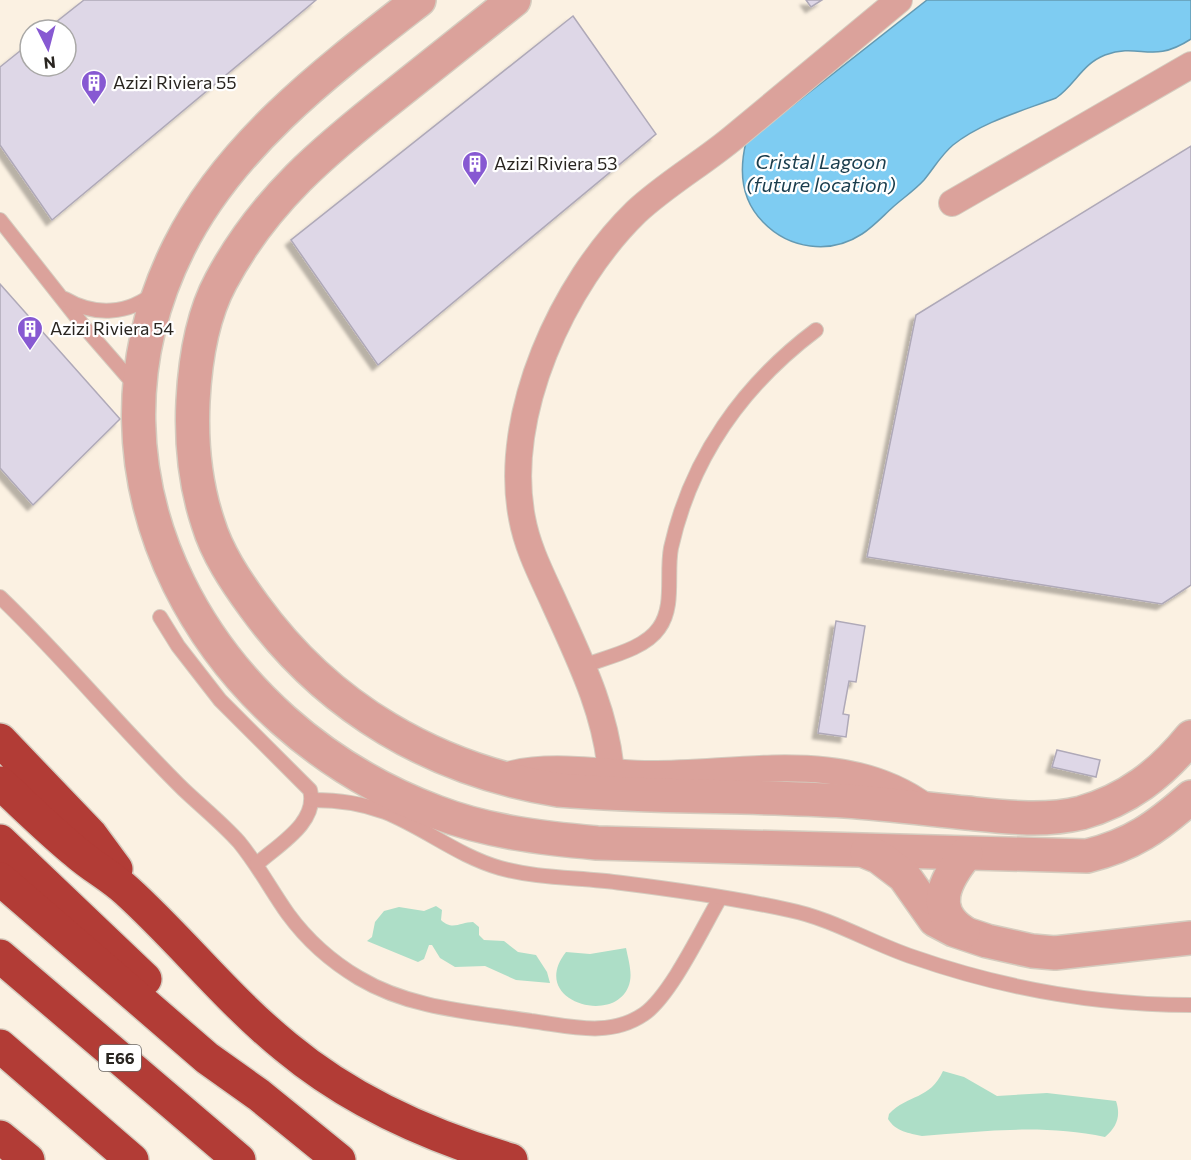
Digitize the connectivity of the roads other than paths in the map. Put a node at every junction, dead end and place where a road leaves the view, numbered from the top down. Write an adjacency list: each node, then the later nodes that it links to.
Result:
1 (419, 0): 7 (street)
2 (514, 0): 18 (street)
3 (899, 0): 13 (street)
4 (1191, 65): 5 (street)
5 (952, 203)
6 (0, 220): 8 (lane)
7 (162, 286): 8 (lane); 10 (street)
8 (61, 296): 10 (lane)
9 (816, 330): 13 (lane)
10 (140, 392): 25 (street)
11 (0, 597): 27 (lane)
12 (160, 617): 22 (lane)
13 (583, 666): 16 (street)
14 (1191, 737): 23 (street)
15 (0, 740): 29 (highway)
16 (611, 772): 17 (street); 18 (street)
17 (684, 773): 20 (street); 23 (street)
18 (498, 778): 20 (street)
19 (0, 783): 29 (highway)
20 (721, 796): 23 (street)
21 (1191, 797): 26 (street)
22 (313, 800): 27 (lane); 30 (lane)
23 (928, 809)
24 (0, 841): 36 (highway)
25 (865, 851): 26 (street); 31 (street)
26 (966, 854): 31 (street)
27 (257, 864): 30 (lane)
28 (0, 879): 36 (highway)
29 (126, 890): 42 (highway)
30 (720, 898): 34 (lane)
31 (965, 933): 32 (street)
32 (1191, 938)
33 (0, 956): 40 (highway, E66)
34 (1191, 1005)
35 (0, 1046): 39 (highway)
36 (259, 1095): 41 (highway)
37 (0, 1137): 38 (highway)
38 (28, 1160)
39 (132, 1160)
40 (239, 1160)
41 (339, 1160)
42 (511, 1160)

